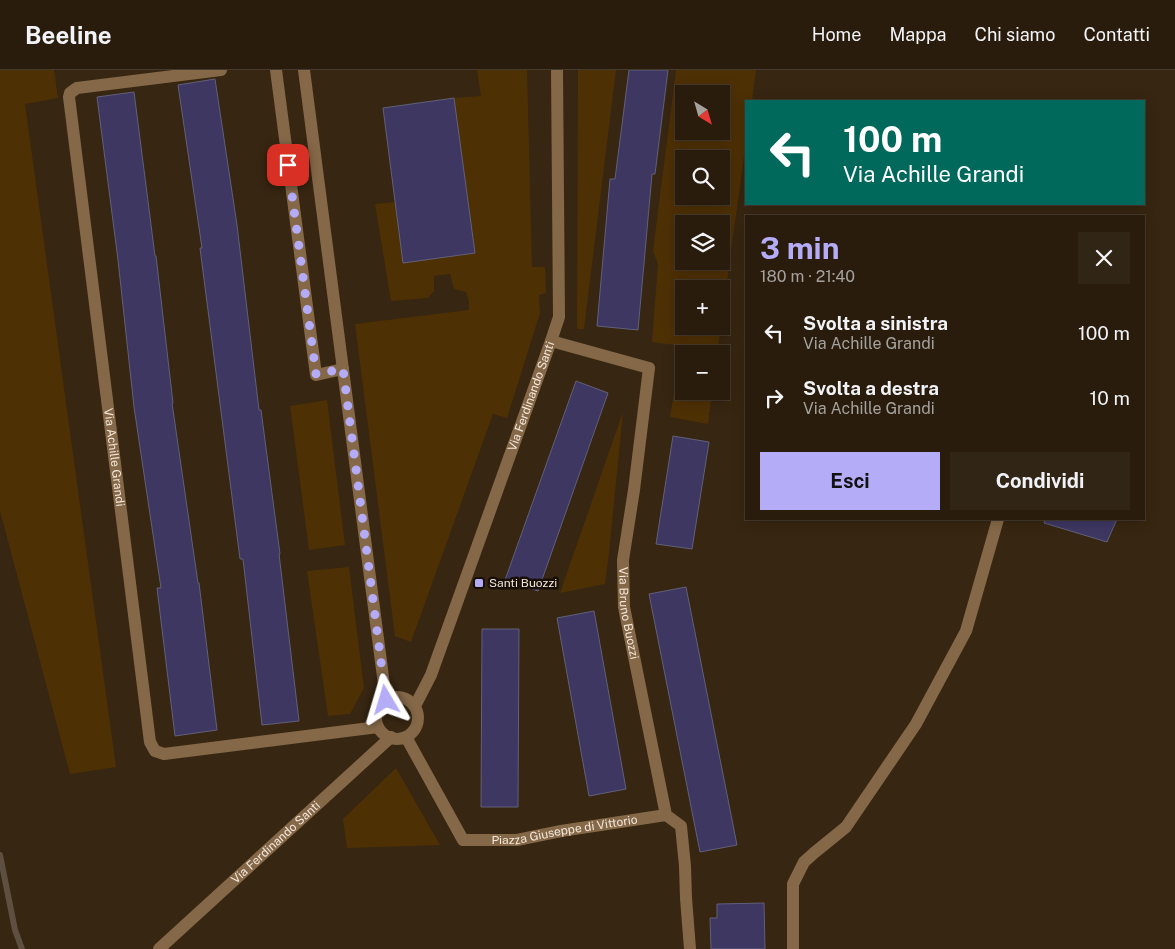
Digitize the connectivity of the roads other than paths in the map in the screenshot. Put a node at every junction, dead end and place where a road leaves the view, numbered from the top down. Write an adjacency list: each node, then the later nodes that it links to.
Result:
1 (221, 70): 10 (street, Via Achille Grandi)
2 (276, 70): 6 (street)
3 (304, 70): 6 (street)
4 (557, 70): 5 (street, Via Ferdinando Santi)
5 (551, 341): 9 (street, Via Ferdinando Santi); 13 (street, Via Bruno Buozzi)
6 (343, 369): 8 (street)
7 (998, 520): 16 (street)
8 (386, 700): 9 (street); 10 (street)
9 (415, 706): 12 (street, Via Ferdinando Santi)
10 (378, 727): 11 (street)
11 (391, 737): 12 (street); 14 (street, Via Ferdinando Santi)
12 (406, 737): 13 (street, Piazza Giuseppe di Vittorio)
13 (666, 815): 15 (street)
14 (159, 949)
15 (690, 949)
16 (793, 949)

